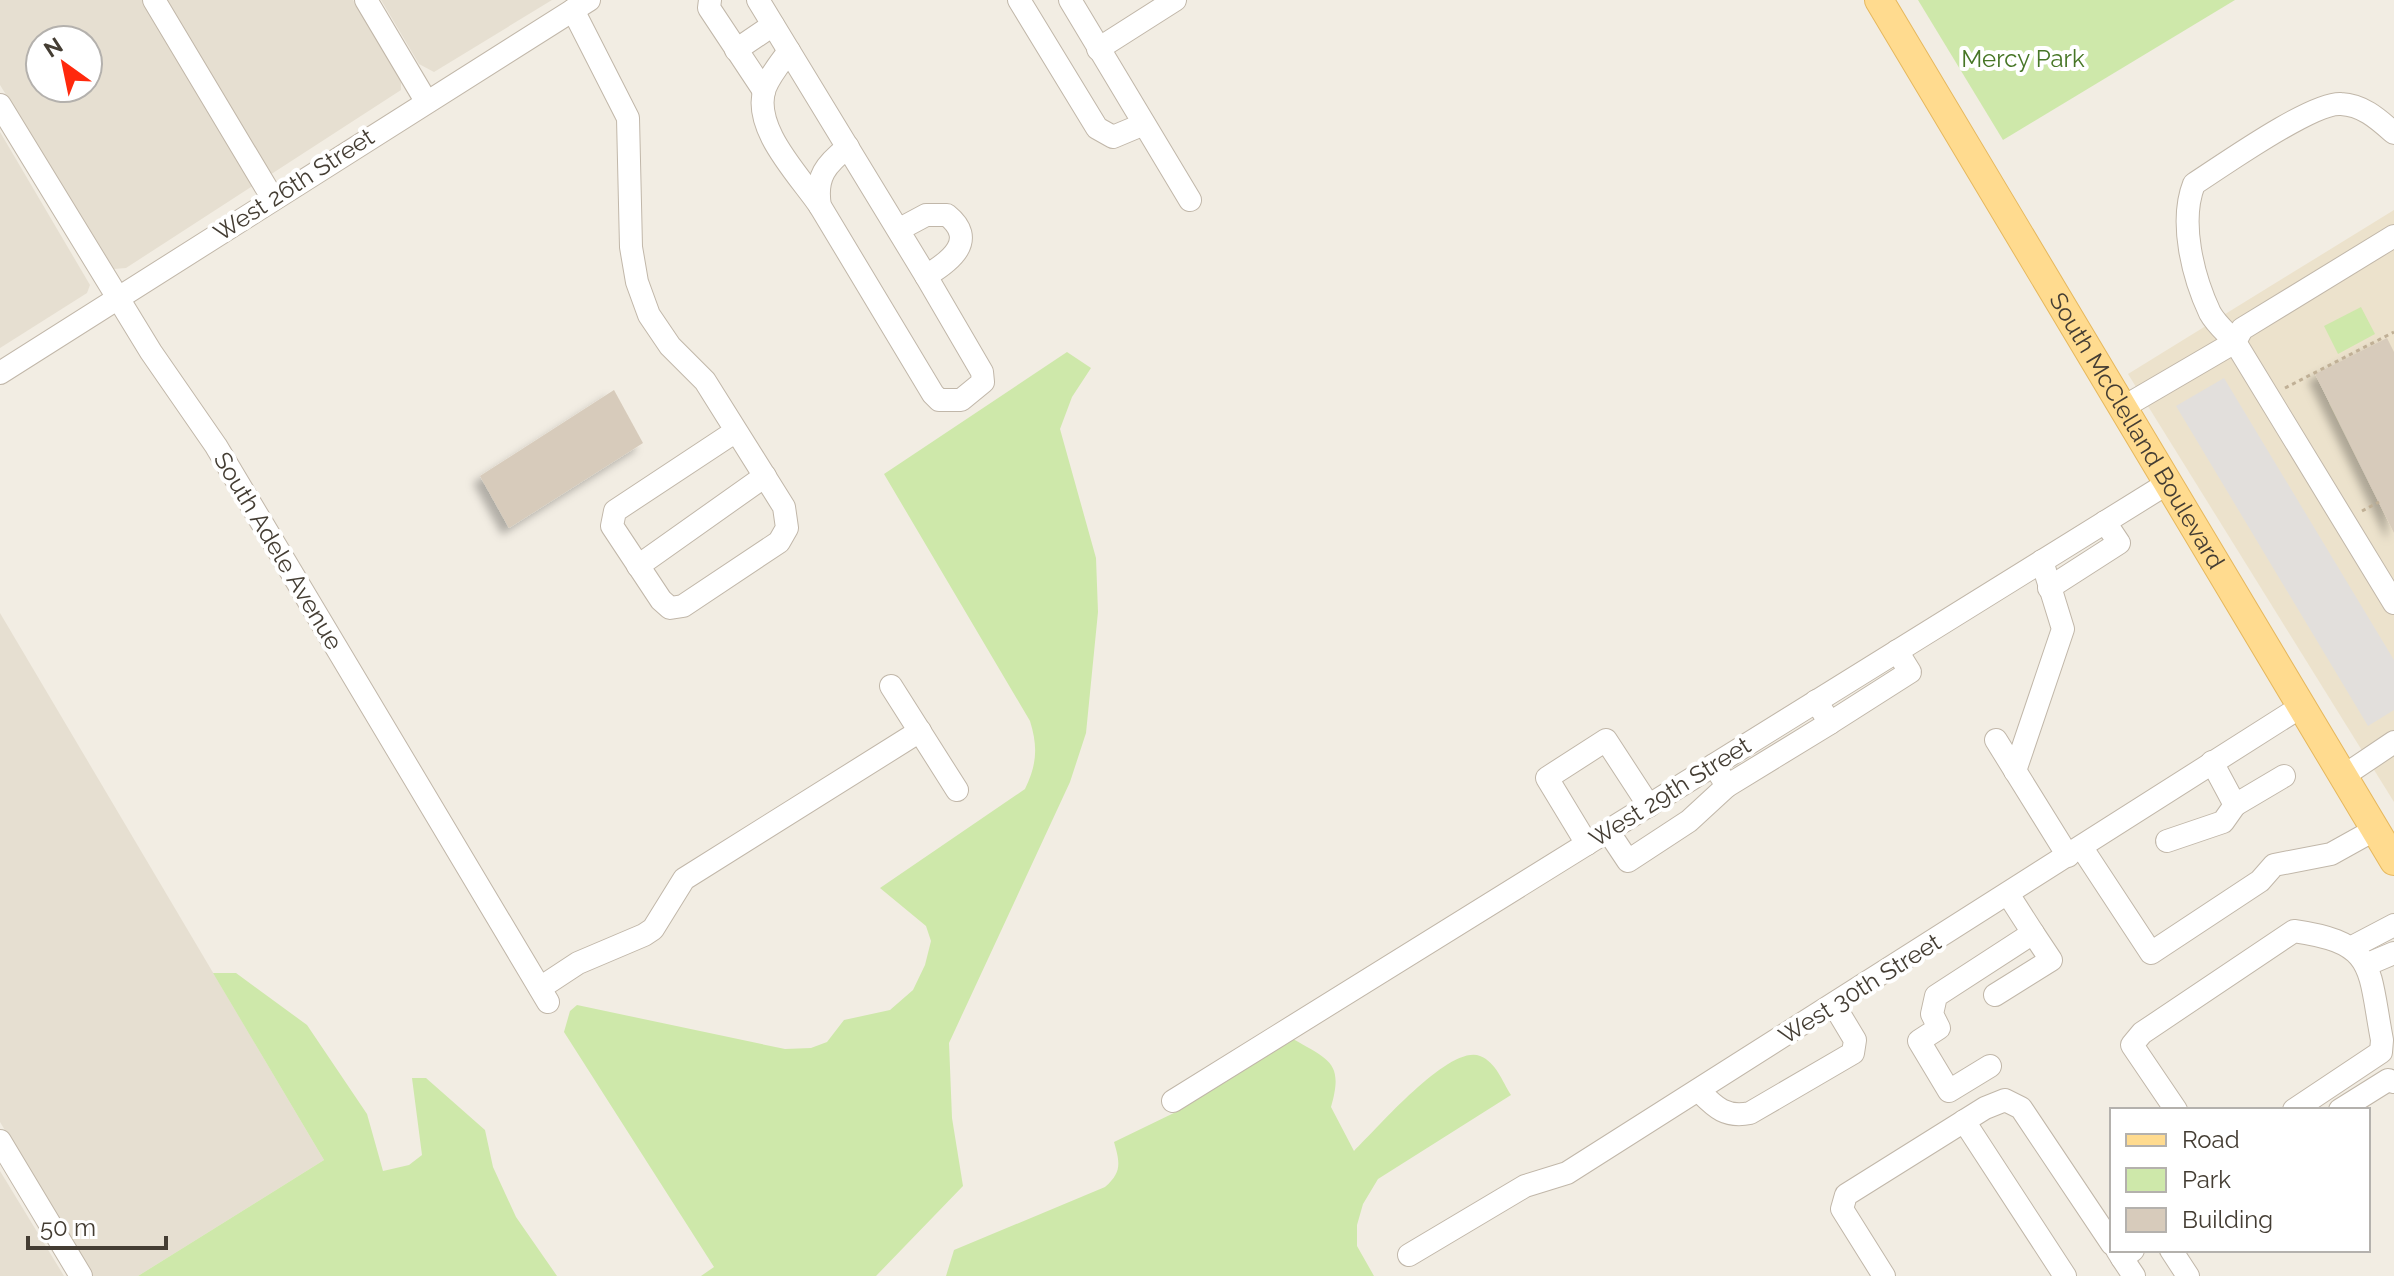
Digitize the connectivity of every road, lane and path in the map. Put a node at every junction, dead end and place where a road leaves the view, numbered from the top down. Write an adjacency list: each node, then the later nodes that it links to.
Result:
1 (154, 0): 20 (street)
2 (366, 0): 15 (street)
3 (710, 0): 12 (street)
4 (758, 0): 10 (street)
5 (1019, 0): 17 (street)
6 (1070, 0): 11 (street)
7 (1175, 0): 11 (street)
8 (1879, 0): 31 (main road, South McClelland Boulevard)
9 (582, 3): 15 (street, West 26th Street); 32 (street)
10 (773, 25): 12 (street); 13 (street)
11 (1098, 49): 17 (street)
12 (736, 50): 14 (street)
13 (789, 51): 14 (street); 19 (street)
14 (764, 91): 22 (street)
15 (426, 101): 20 (street, West 26th Street)
16 (0, 105): 26 (street, South Adele Avenue)
17 (1144, 124): 21 (street)
18 (2394, 133): 28 (street)
19 (848, 147): 22 (street); 23 (street)
20 (273, 199): 26 (street, West 26th Street)
21 (1190, 200)
22 (820, 206): 25 (street)
23 (898, 230): 25 (street); 25 (street)
24 (2393, 243): 28 (street)
25 (926, 276)
26 (117, 298): 29 (street, West 26th Street); 47 (street, South Adele Avenue)
27 (2394, 332): 30 (path)
28 (2235, 342): 30 (street); 31 (street)
29 (0, 373)
30 (2268, 397): 41 (street)
31 (2122, 408): 34 (main road, South McClelland Boulevard)
32 (736, 431): 33 (street); 39 (street)
33 (765, 476): 39 (street); 39 (street)
34 (2168, 483): 37 (street, West 29th Street); 45 (main road, South McClelland Boulevard)
35 (2379, 502): 36 (path)
36 (2355, 515)
37 (2105, 522): 38 (street, West 29th Street); 40 (street)
38 (2042, 561): 40 (street); 42 (street, West 29th Street)
39 (638, 566)
40 (2049, 588): 52 (street)
41 (2394, 603)
42 (1897, 651): 44 (street, West 29th Street); 46 (street)
43 (891, 686): 47 (street)
44 (1816, 701): 46 (street); 51 (street, West 29th Street)
45 (2302, 706): 50 (street, West 30th Street); 53 (main road, South McClelland Boulevard)
46 (1830, 723): 55 (street)
47 (920, 731): 56 (street)
48 (1996, 740): 52 (street)
49 (2394, 742): 53 (street)
50 (2212, 762): 57 (street); 63 (street, West 30th Street)
51 (1714, 765): 55 (street); 58 (street, West 29th Street)
52 (2015, 771): 63 (street)
53 (2345, 775): 59 (main road, South McClelland Boulevard)
54 (2284, 776): 57 (street)
55 (1727, 786): 60 (street)
56 (957, 790)
57 (2235, 805): 61 (street)
58 (1649, 806): 60 (street, West 29th Street); 62 (street)
59 (2376, 829): 63 (street); 64 (main road, South McClelland Boulevard)
60 (1608, 831): 62 (street, West 29th Street)
61 (2167, 841)
62 (1587, 844): 76 (street, West 29th Street)
63 (2075, 852): 65 (street, West 30th Street)
64 (2394, 861)
65 (2008, 894): 67 (street); 72 (street, West 30th Street)
66 (2394, 925): 68 (street)
67 (2033, 933): 71 (street); 73 (street)
68 (2354, 946): 70 (street); 77 (street)
69 (2394, 953): 70 (street)
70 (2368, 964): 78 (street)
71 (1995, 995)
72 (1834, 1005): 75 (street, West 30th Street); 75 (street)
73 (1990, 1066)
74 (2394, 1082): 79 (street)
75 (1699, 1091): 84 (street, West 30th Street)
76 (1173, 1101)
77 (2175, 1108)
78 (2297, 1108)
79 (2343, 1108)
80 (1964, 1121): 82 (street); 86 (street); 87 (street)
81 (0, 1141): 85 (street)
82 (2110, 1236)
83 (2172, 1252): 88 (street)
84 (1409, 1255)
85 (81, 1276)
86 (1884, 1276)
87 (2065, 1276)
88 (2188, 1276)

